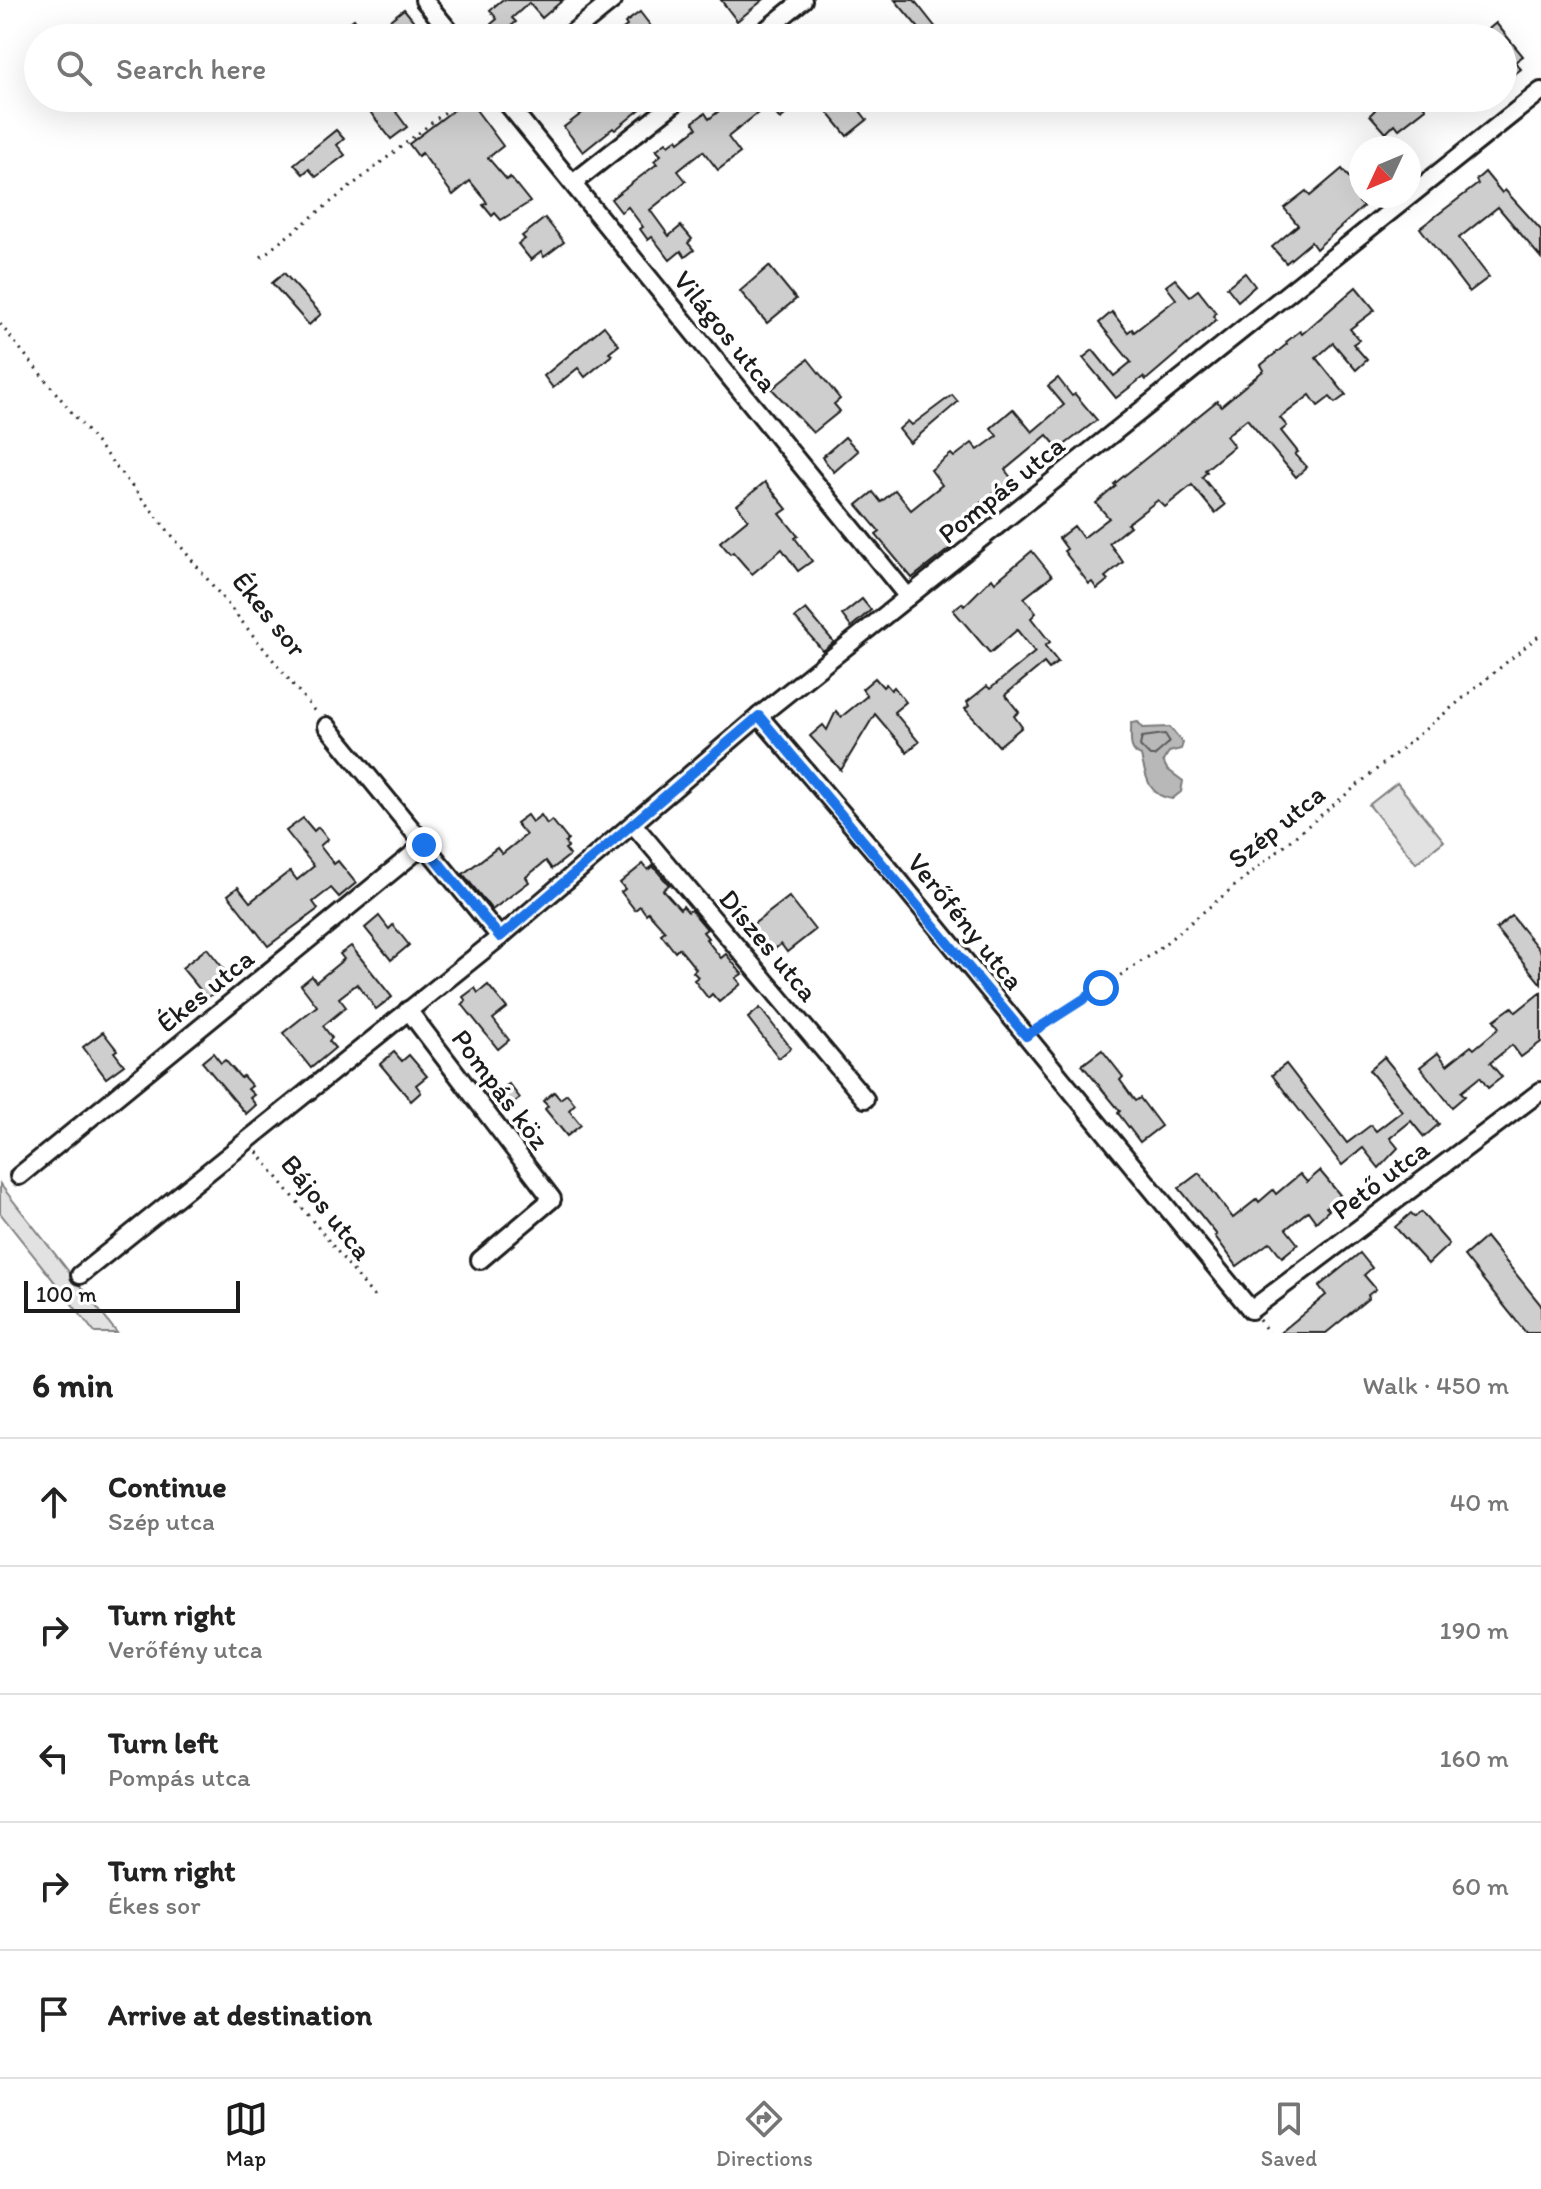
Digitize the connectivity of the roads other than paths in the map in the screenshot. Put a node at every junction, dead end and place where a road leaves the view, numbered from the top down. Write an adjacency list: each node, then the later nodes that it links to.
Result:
1 (424, 0): 4 (street)
2 (613, 0): 5 (street)
3 (803, 0): 6 (street)
4 (444, 24)
5 (583, 24)
6 (773, 24)
7 (1541, 91): 8 (street, Pompás utca)
8 (1517, 110)
9 (515, 112): 12 (street, Világos utca)
10 (663, 112): 12 (street)
11 (1515, 112): 13 (street, Pompás utca)
12 (573, 183): 13 (street, Világos utca)
13 (908, 597): 14 (street, Pompás utca)
14 (759, 716): 16 (street, Pompás utca); 25 (street, Verőfény utca)
15 (327, 726): 17 (street)
16 (633, 824): 18 (street, Pompás utca); 21 (street, Díszes utca)
17 (424, 845): 18 (street); 22 (street, Ékes utca)
18 (500, 937): 19 (street, Pompás utca)
19 (408, 1010): 23 (street, Pompás köz); 24 (street, Pompás utca)
20 (1541, 1091): 25 (street, Pető utca)
21 (865, 1099)
22 (19, 1176)
23 (480, 1260)
24 (80, 1275)
25 (1251, 1310)

